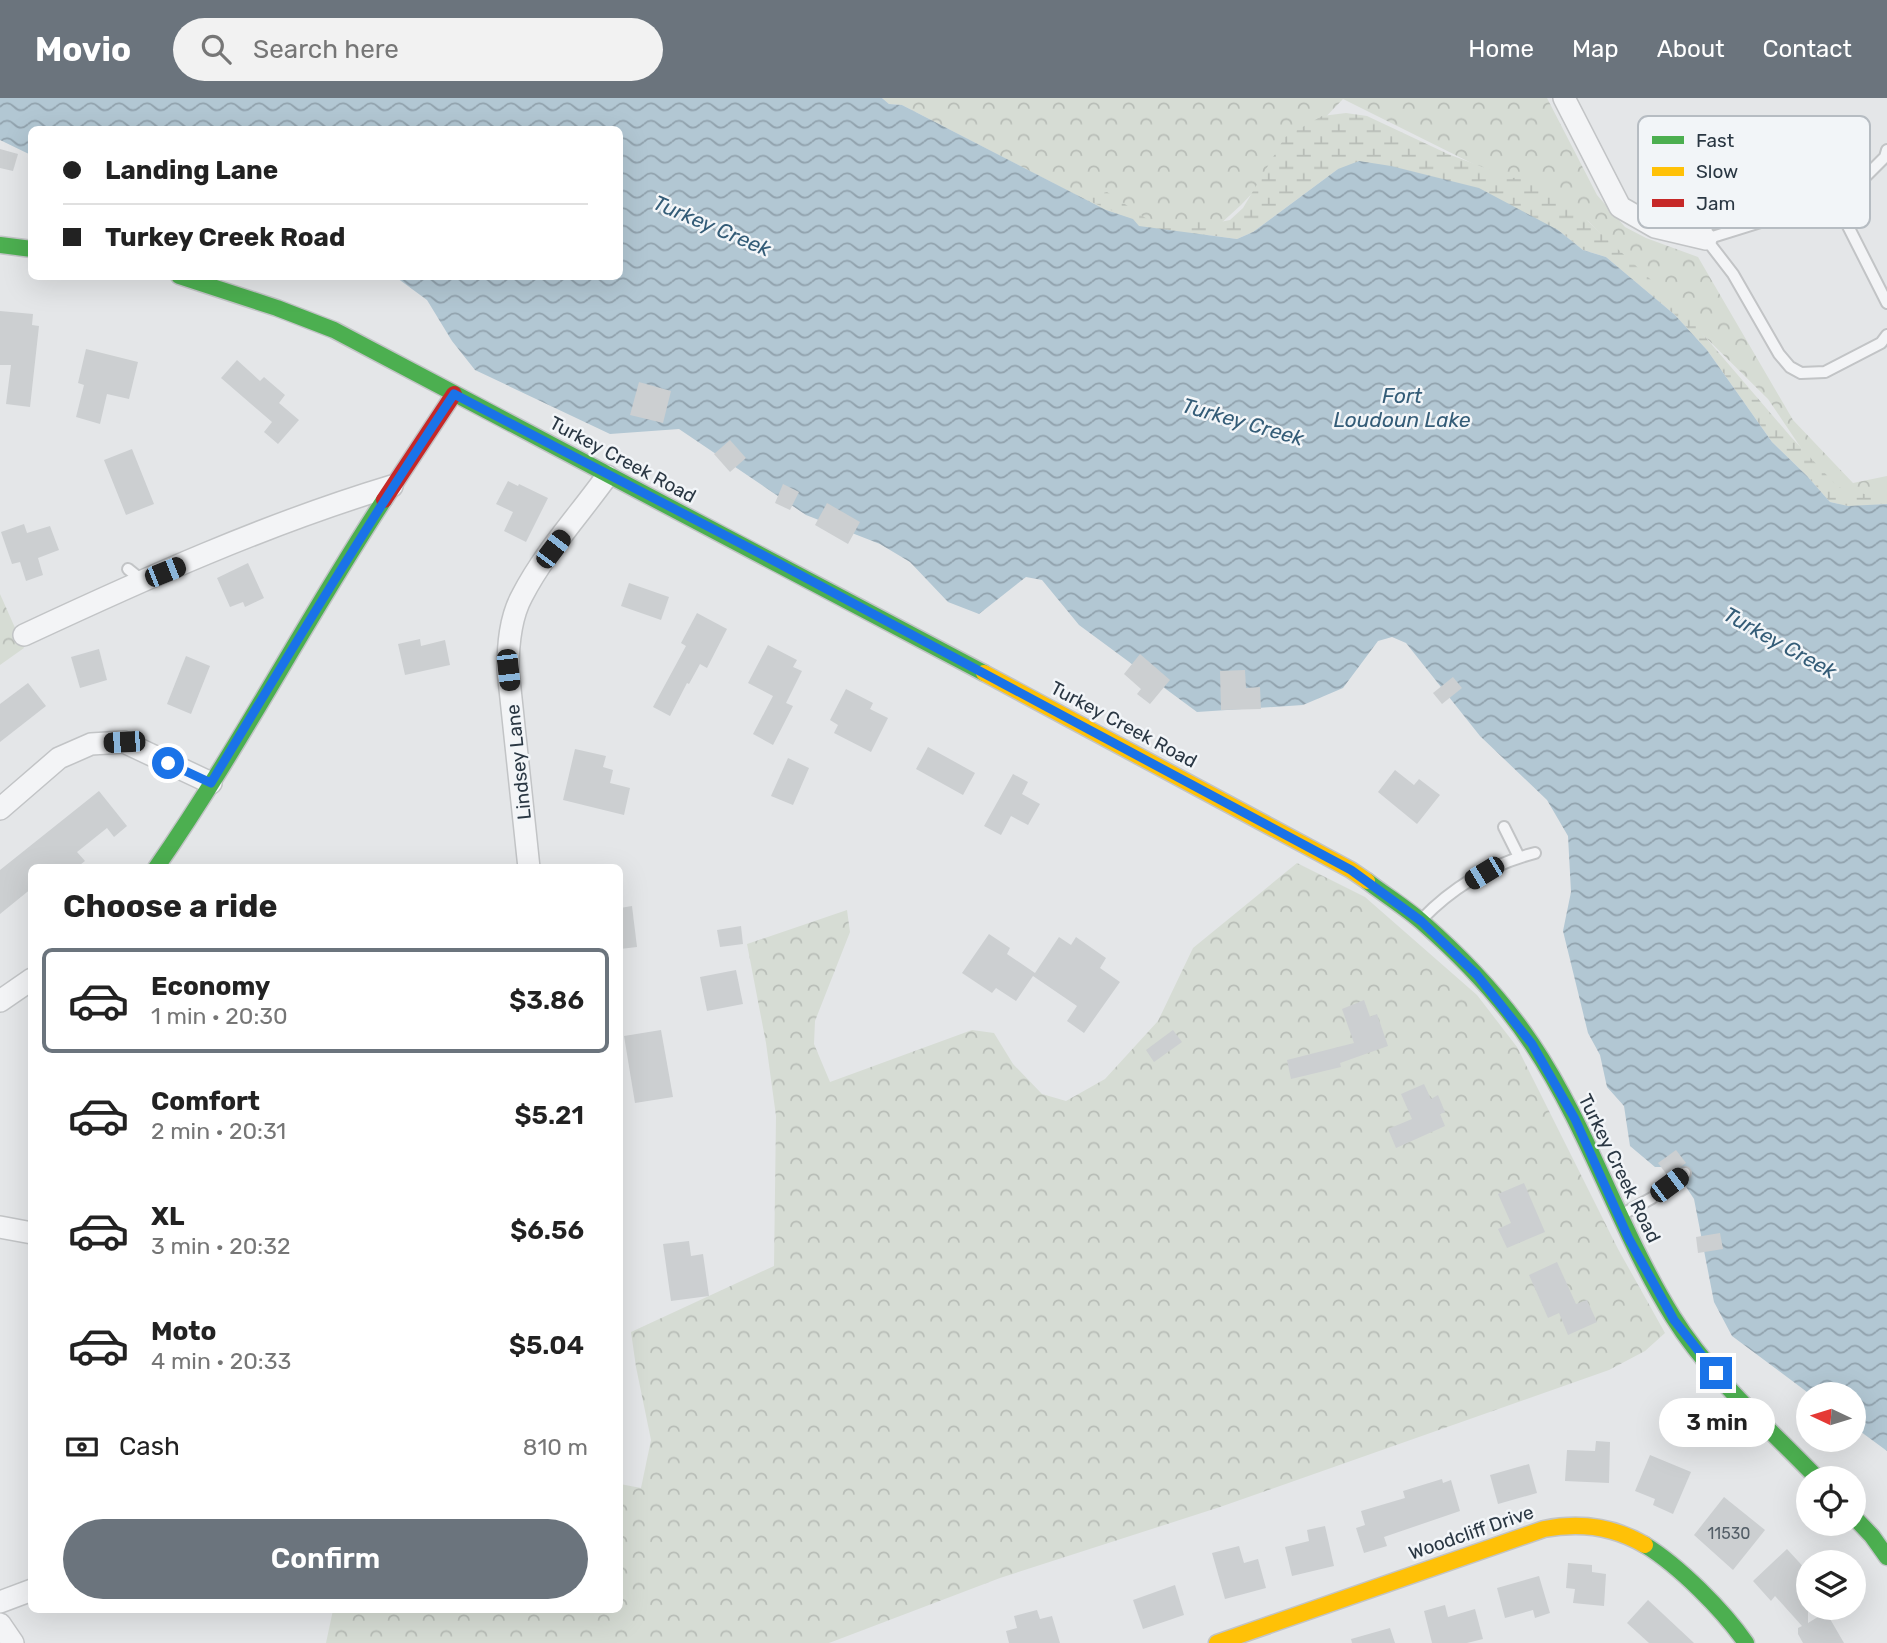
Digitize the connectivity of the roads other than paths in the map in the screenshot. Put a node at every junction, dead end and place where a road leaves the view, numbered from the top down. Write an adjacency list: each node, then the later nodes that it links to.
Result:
1 (1564, 98): 4 (street)
2 (1887, 150): 3 (lane)
3 (1870, 172)
4 (1638, 217)
5 (1659, 228): 9 (street)
6 (1706, 228): 9 (lane)
7 (1747, 228): 9 (lane)
8 (1849, 228): 13 (lane)
9 (1706, 239): 14 (lane)
10 (0, 245): 11 (street)
11 (28, 248)
12 (192, 280): 15 (street, Turkey Creek Road)
13 (1887, 303)
14 (1887, 335)
15 (454, 394): 16 (street, Turkey Creek Road); 17 (street)
16 (607, 476): 25 (street, Lindsey Lane); 26 (street, Turkey Creek Road)
17 (392, 486): 18 (street); 19 (street)
18 (24, 635)
19 (211, 783): 20 (street); 24 (street)
20 (0, 809)
21 (1504, 827): 23 (lane)
22 (1535, 853): 23 (lane)
23 (1519, 857): 26 (lane)
24 (159, 864)
25 (529, 864)
26 (1421, 921): 30 (street, Turkey Creek Road)
27 (28, 982): 28 (street)
28 (0, 1000)
29 (1685, 1173): 30 (lane)
30 (1619, 1216): 33 (street, Turkey Creek Road)
31 (0, 1227): 32 (street)
32 (28, 1232)
33 (1805, 1466)
34 (1866, 1532): 35 (street)
35 (1887, 1557)
36 (28, 1592): 37 (street)
37 (0, 1602)
38 (0, 1624): 39 (street)
39 (13, 1643)
40 (1217, 1643): 41 (street, Woodcliff Drive)
41 (1746, 1643)

